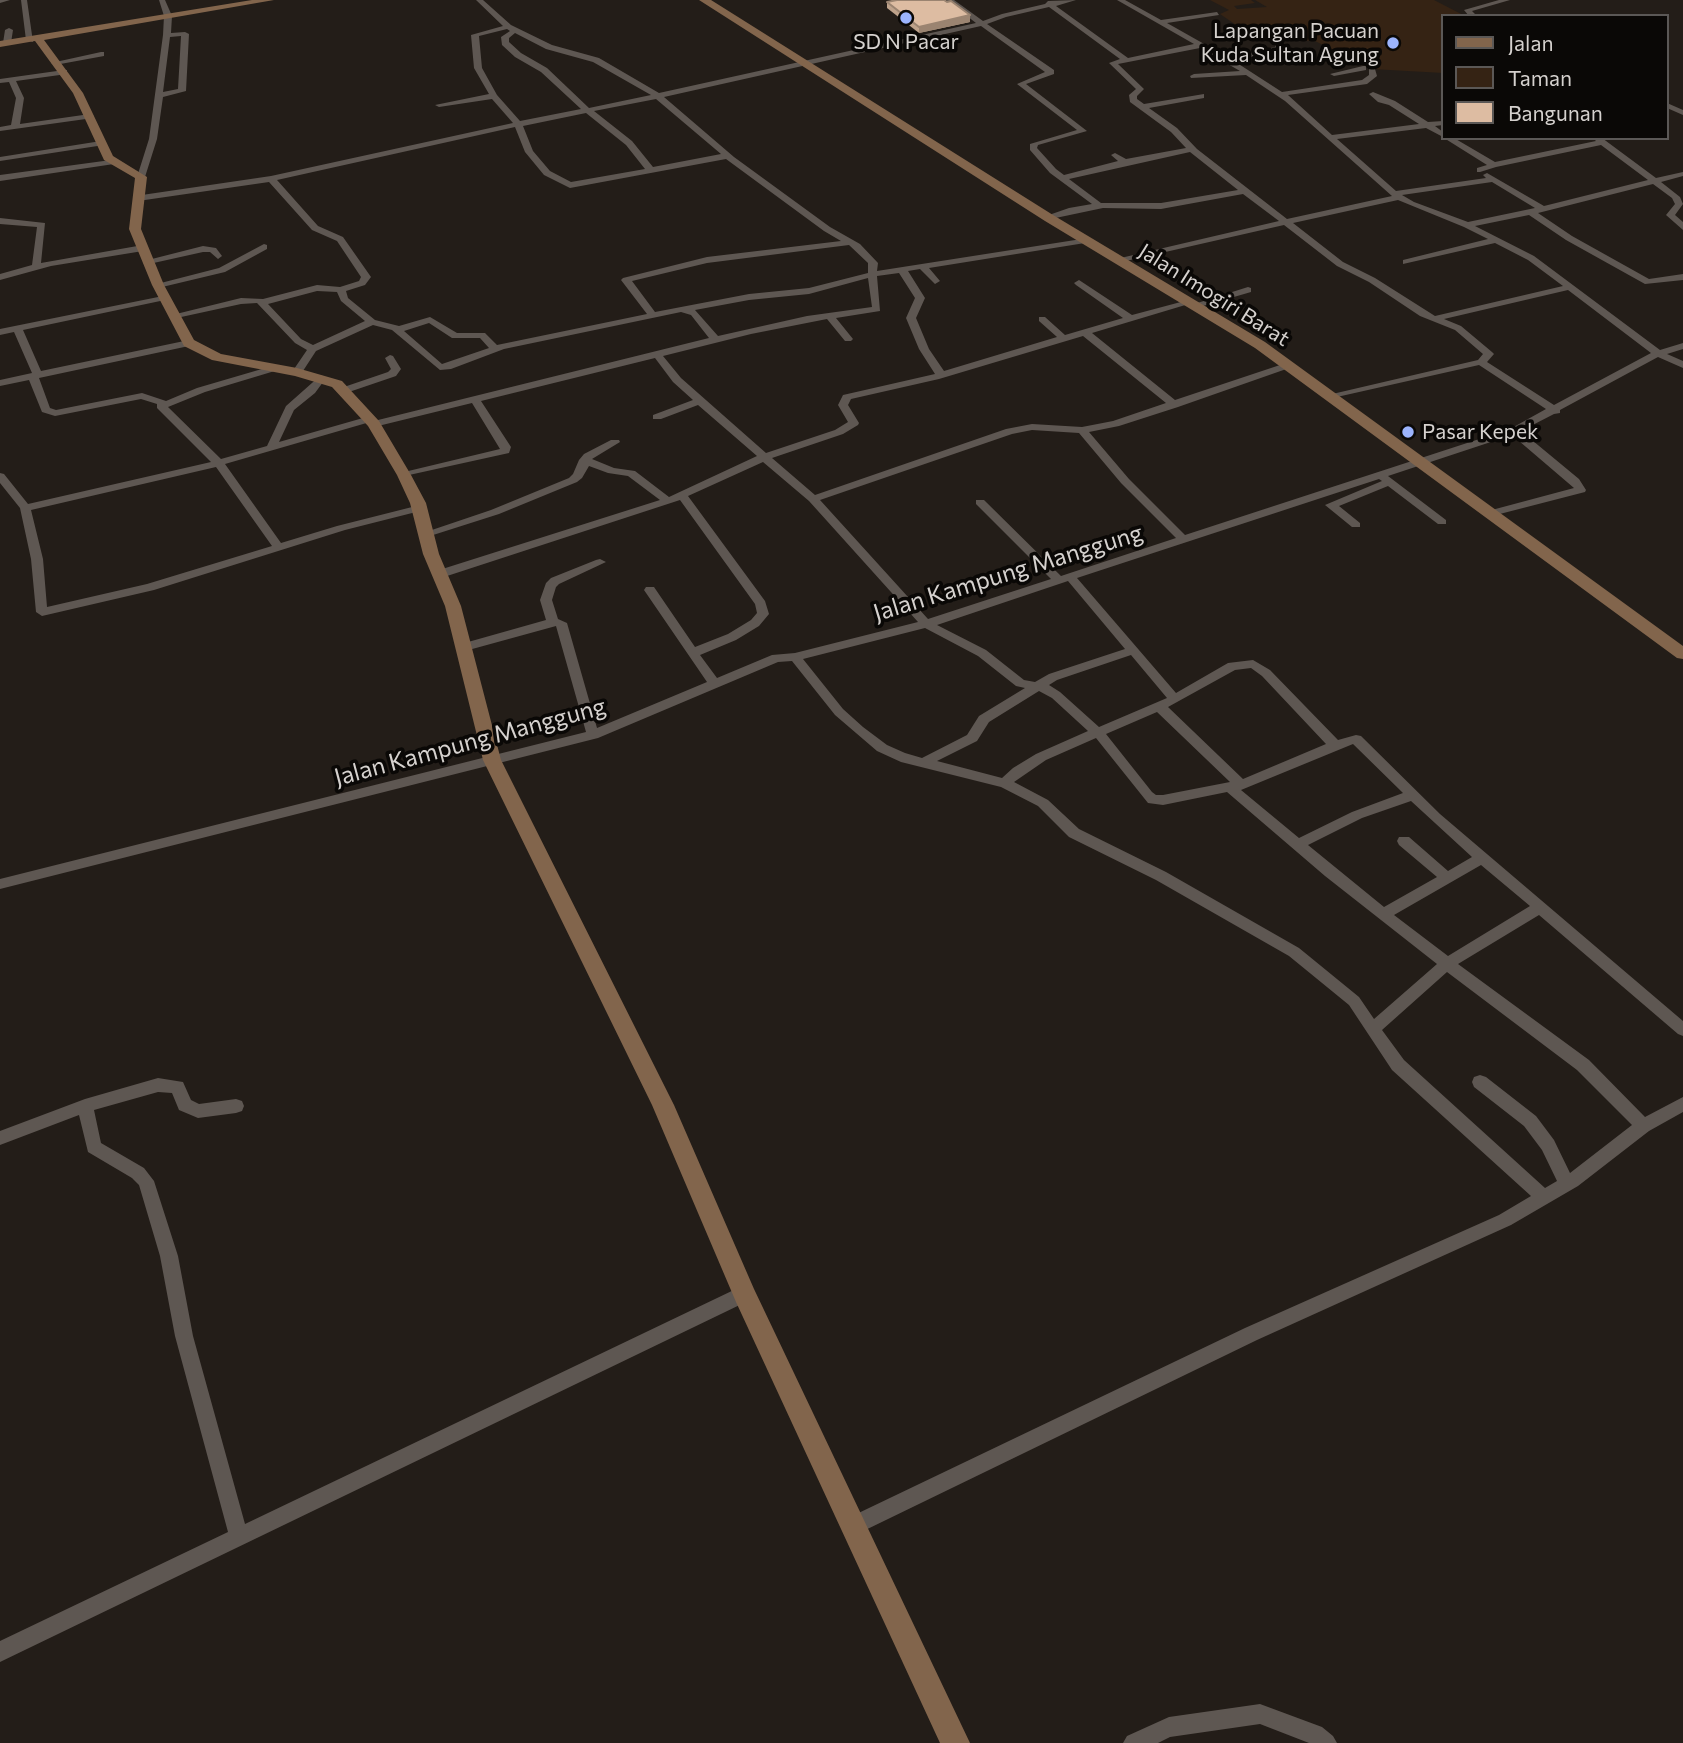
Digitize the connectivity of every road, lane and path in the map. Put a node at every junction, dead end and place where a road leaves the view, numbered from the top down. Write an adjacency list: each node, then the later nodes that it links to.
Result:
1 (7, 0): 11 (street)
2 (24, 0): 21 (street)
3 (162, 0): 15 (street)
4 (269, 0): 15 (street)
5 (480, 0): 18 (street)
6 (704, 0): 30 (street, Jalan Imogiri Barat)
7 (949, 0): 17 (street)
8 (1073, 0): 12 (street)
9 (1120, 0): 16 (street)
10 (1507, 0): 14 (street)
11 (0, 1)
12 (1047, 3): 17 (street); 28 (street)
13 (1217, 14): 16 (street)
14 (1472, 14)
15 (168, 16): 20 (street); 21 (street)
16 (1162, 22): 25 (street)
17 (980, 24): 30 (street); 68 (street)
18 (512, 28): 40 (street); 41 (street); 45 (street)
19 (9, 30): 22 (street)
20 (167, 35): 39 (street); 39 (street)
21 (34, 39): 22 (street); 31 (street)
22 (3, 43)
23 (1162, 43): 26 (street)
24 (1280, 43): 29 (street)
25 (1202, 45): 26 (street); 29 (street)
26 (1170, 50): 28 (street)
27 (101, 54): 31 (street)
28 (1126, 60): 44 (street)
29 (1228, 60): 32 (street)
30 (806, 63): 41 (street); 79 (street, Jalan Imogiri Barat)
31 (60, 67): 35 (street); 46 (street)
32 (1247, 73): 34 (street); 37 (street)
33 (1334, 74): 37 (street)
34 (1194, 76)
35 (12, 80): 36 (street); 50 (street)
36 (0, 81)
37 (1281, 94): 53 (street)
38 (1373, 94): 49 (street)
39 (159, 96): 66 (street)
40 (494, 96): 43 (street); 48 (street)
41 (659, 96): 45 (street); 59 (street)
42 (1201, 96): 44 (street)
43 (439, 105)
44 (1143, 107): 57 (street)
45 (587, 110): 48 (street); 64 (street)
46 (90, 116): 50 (street); 56 (street)
47 (1442, 123): 49 (street)
48 (518, 124): 64 (street); 69 (street)
49 (1428, 126): 52 (street); 53 (street)
50 (15, 127): 51 (street)
51 (0, 129)
52 (1442, 134)
53 (1332, 137): 73 (street)
54 (1451, 140): 63 (street)
55 (1601, 140): 63 (street); 71 (street)
56 (101, 143): 60 (street); 61 (street)
57 (1191, 149): 62 (street); 72 (street)
58 (1115, 155): 62 (street)
59 (726, 156): 64 (street); 87 (street)
60 (0, 159)
61 (111, 162): 66 (street); 67 (street)
62 (1125, 162): 68 (street)
63 (1493, 165): 70 (street)
64 (650, 169)
65 (1683, 174): 71 (street)
66 (141, 177): 74 (street)
67 (0, 178)
68 (1062, 178): 76 (street)
69 (271, 179): 74 (street); 102 (street)
70 (1495, 180): 73 (street); 77 (street)
71 (1654, 182): 75 (street); 77 (street)
72 (1245, 191): 76 (street); 81 (street)
73 (1396, 195): 81 (street); 82 (street)
74 (138, 198): 89 (street)
75 (1681, 204): 83 (street)
76 (1099, 205): 79 (street)
77 (1542, 209): 78 (street)
78 (1531, 212): 82 (street); 98 (street)
79 (1052, 217): 85 (street, Jalan Imogiri Barat)
80 (4, 223): 84 (street); 93 (street)
81 (1286, 223): 91 (street); 113 (street)
82 (1467, 225): 86 (street)
83 (1683, 227)
84 (2, 232)
85 (1086, 240): 91 (street, Jalan Imogiri Barat); 94 (street)
86 (1496, 240): 92 (street); 101 (street)
87 (851, 242): 96 (street); 108 (street)
88 (264, 247): 104 (street)
89 (146, 255): 90 (street); 93 (street); 104 (street)
90 (218, 256)
91 (1121, 258): 106 (street, Jalan Imogiri Barat)
92 (1406, 262)
93 (36, 266): 97 (street)
94 (923, 268): 95 (street); 99 (street)
95 (903, 271): 96 (street); 134 (street)
96 (874, 274): 107 (street); 109 (street)
97 (0, 277)
98 (1683, 277)
99 (935, 281)
100 (1079, 283): 112 (street)
101 (1571, 287): 113 (street); 126 (street)
102 (341, 290): 105 (street); 114 (street)
103 (1248, 290): 106 (street)
104 (162, 291): 110 (street); 115 (street)
105 (263, 302): 110 (street); 124 (street)
106 (1193, 303): 112 (street); 130 (street, Jalan Imogiri Barat)
107 (688, 309): 108 (street); 121 (street)
108 (653, 315): 125 (street)
109 (829, 315): 119 (street); 121 (street)
110 (175, 317): 122 (street)
111 (1042, 319): 120 (street)
112 (1131, 319): 117 (street)
113 (1432, 319): 129 (street)
114 (372, 322): 116 (street); 124 (street)
115 (17, 328): 118 (street); 135 (street)
116 (397, 330): 125 (street); 125 (street)
117 (1083, 331): 120 (street); 143 (street)
118 (0, 332)
119 (848, 338)
120 (1063, 338): 134 (street)
121 (715, 339): 127 (street)
122 (189, 343): 132 (street); 135 (street)
123 (1683, 346): 126 (street, Jalan Kampung Manggung)
124 (313, 349): 133 (street)
125 (496, 349)
126 (1657, 353): 131 (street); 144 (street, Jalan Kampung Manggung)
127 (657, 354): 140 (street); 141 (street)
128 (390, 358): 138 (street)
129 (1481, 362): 139 (street); 144 (street)
130 (1289, 365): 139 (street, Jalan Imogiri Barat); 143 (street)
131 (1683, 365)
132 (275, 368): 133 (street); 142 (street)
133 (297, 372): 136 (street)
134 (941, 375): 151 (street)
135 (35, 376): 137 (street); 142 (street)
136 (321, 378): 138 (street); 150 (street)
137 (0, 383)
138 (345, 390): 146 (street)
139 (1332, 397): 153 (street, Jalan Imogiri Barat)
140 (475, 400): 146 (street); 155 (street)
141 (700, 401): 145 (street); 151 (street)
142 (163, 403): 154 (street)
143 (1174, 405): 147 (street)
144 (1556, 411): 148 (street, Jalan Kampung Manggung)
145 (657, 417)
146 (372, 422): 150 (street); 155 (street)
147 (1082, 430): 160 (street); 170 (street)
148 (1514, 431): 153 (street, Jalan Kampung Manggung); 166 (street)
149 (615, 442): 152 (street)
150 (271, 448): 154 (street)
151 (762, 457): 158 (street); 160 (street)
152 (584, 460): 161 (street); 169 (street)
153 (1421, 461): 157 (street, Jalan Kampung Manggung); 166 (street, Jalan Imogiri Barat)
154 (219, 463): 164 (street); 171 (street)
155 (404, 475): 165 (street)
156 (0, 476): 164 (street)
157 (1384, 478): 159 (street, Jalan Kampung Manggung); 163 (street); 167 (street)
158 (682, 495): 161 (street); 180 (street)
159 (1316, 495): 163 (street); 170 (street, Jalan Kampung Manggung)
160 (813, 499): 177 (street)
161 (668, 501): 173 (street)
162 (980, 502): 174 (street)
163 (1331, 505): 168 (street)
164 (25, 508): 171 (street)
165 (420, 508): 169 (street); 171 (street)
166 (1492, 513): 181 (street, Jalan Imogiri Barat)
167 (1442, 522)
168 (1356, 525)
169 (426, 534): 173 (street)
170 (1183, 539): 174 (street, Jalan Kampung Manggung)
171 (278, 546)
172 (600, 562): 176 (street)
173 (440, 574): 178 (street)
174 (1064, 579): 177 (street, Jalan Kampung Manggung); 179 (street)
175 (650, 590): 180 (street)
176 (553, 622): 178 (street); 187 (street)
177 (926, 624): 182 (street, Jalan Kampung Manggung); 184 (street)
178 (465, 647): 190 (street)
179 (1131, 651): 184 (street); 185 (street)
180 (693, 653): 183 (street)
181 (1683, 654)
182 (794, 657): 183 (street, Jalan Kampung Manggung); 191 (street)
183 (716, 685): 187 (street, Jalan Kampung Manggung)
184 (1036, 687): 188 (street); 191 (street)
185 (1175, 699): 186 (street); 189 (street)
186 (1160, 707): 188 (street); 193 (street)
187 (593, 734): 190 (street, Jalan Kampung Manggung)
188 (1099, 734): 192 (street); 193 (street)
189 (1335, 745): 193 (street); 194 (street)
190 (492, 760): 199 (street, Jalan Kampung Manggung); 213 (street)
191 (923, 763): 192 (street)
192 (1005, 783): 203 (street)
193 (1236, 787): 196 (street)
194 (1413, 795): 196 (street); 197 (street)
195 (1404, 841): 198 (street)
196 (1298, 844): 201 (street)
197 (1482, 858): 198 (street); 200 (street)
198 (1447, 878): 201 (street)
199 (0, 884)
200 (1540, 907): 202 (street); 204 (street)
201 (1385, 914): 202 (street)
202 (1447, 964): 203 (street); 209 (street)
203 (1374, 1028): 212 (street)
204 (1683, 1030)
205 (1480, 1082): 211 (street)
206 (1683, 1104): 209 (street)
207 (85, 1106): 208 (street); 210 (street); 215 (street)
208 (236, 1106)
209 (1643, 1126): 211 (street)
210 (0, 1138)
211 (1567, 1184): 212 (street)
212 (1544, 1197): 214 (street)
213 (744, 1294): 214 (street); 215 (street)
214 (853, 1527): 217 (street)
215 (239, 1537): 216 (street)
216 (0, 1652)
217 (955, 1743)
218 (1134, 1743): 219 (street)
219 (1326, 1743)

